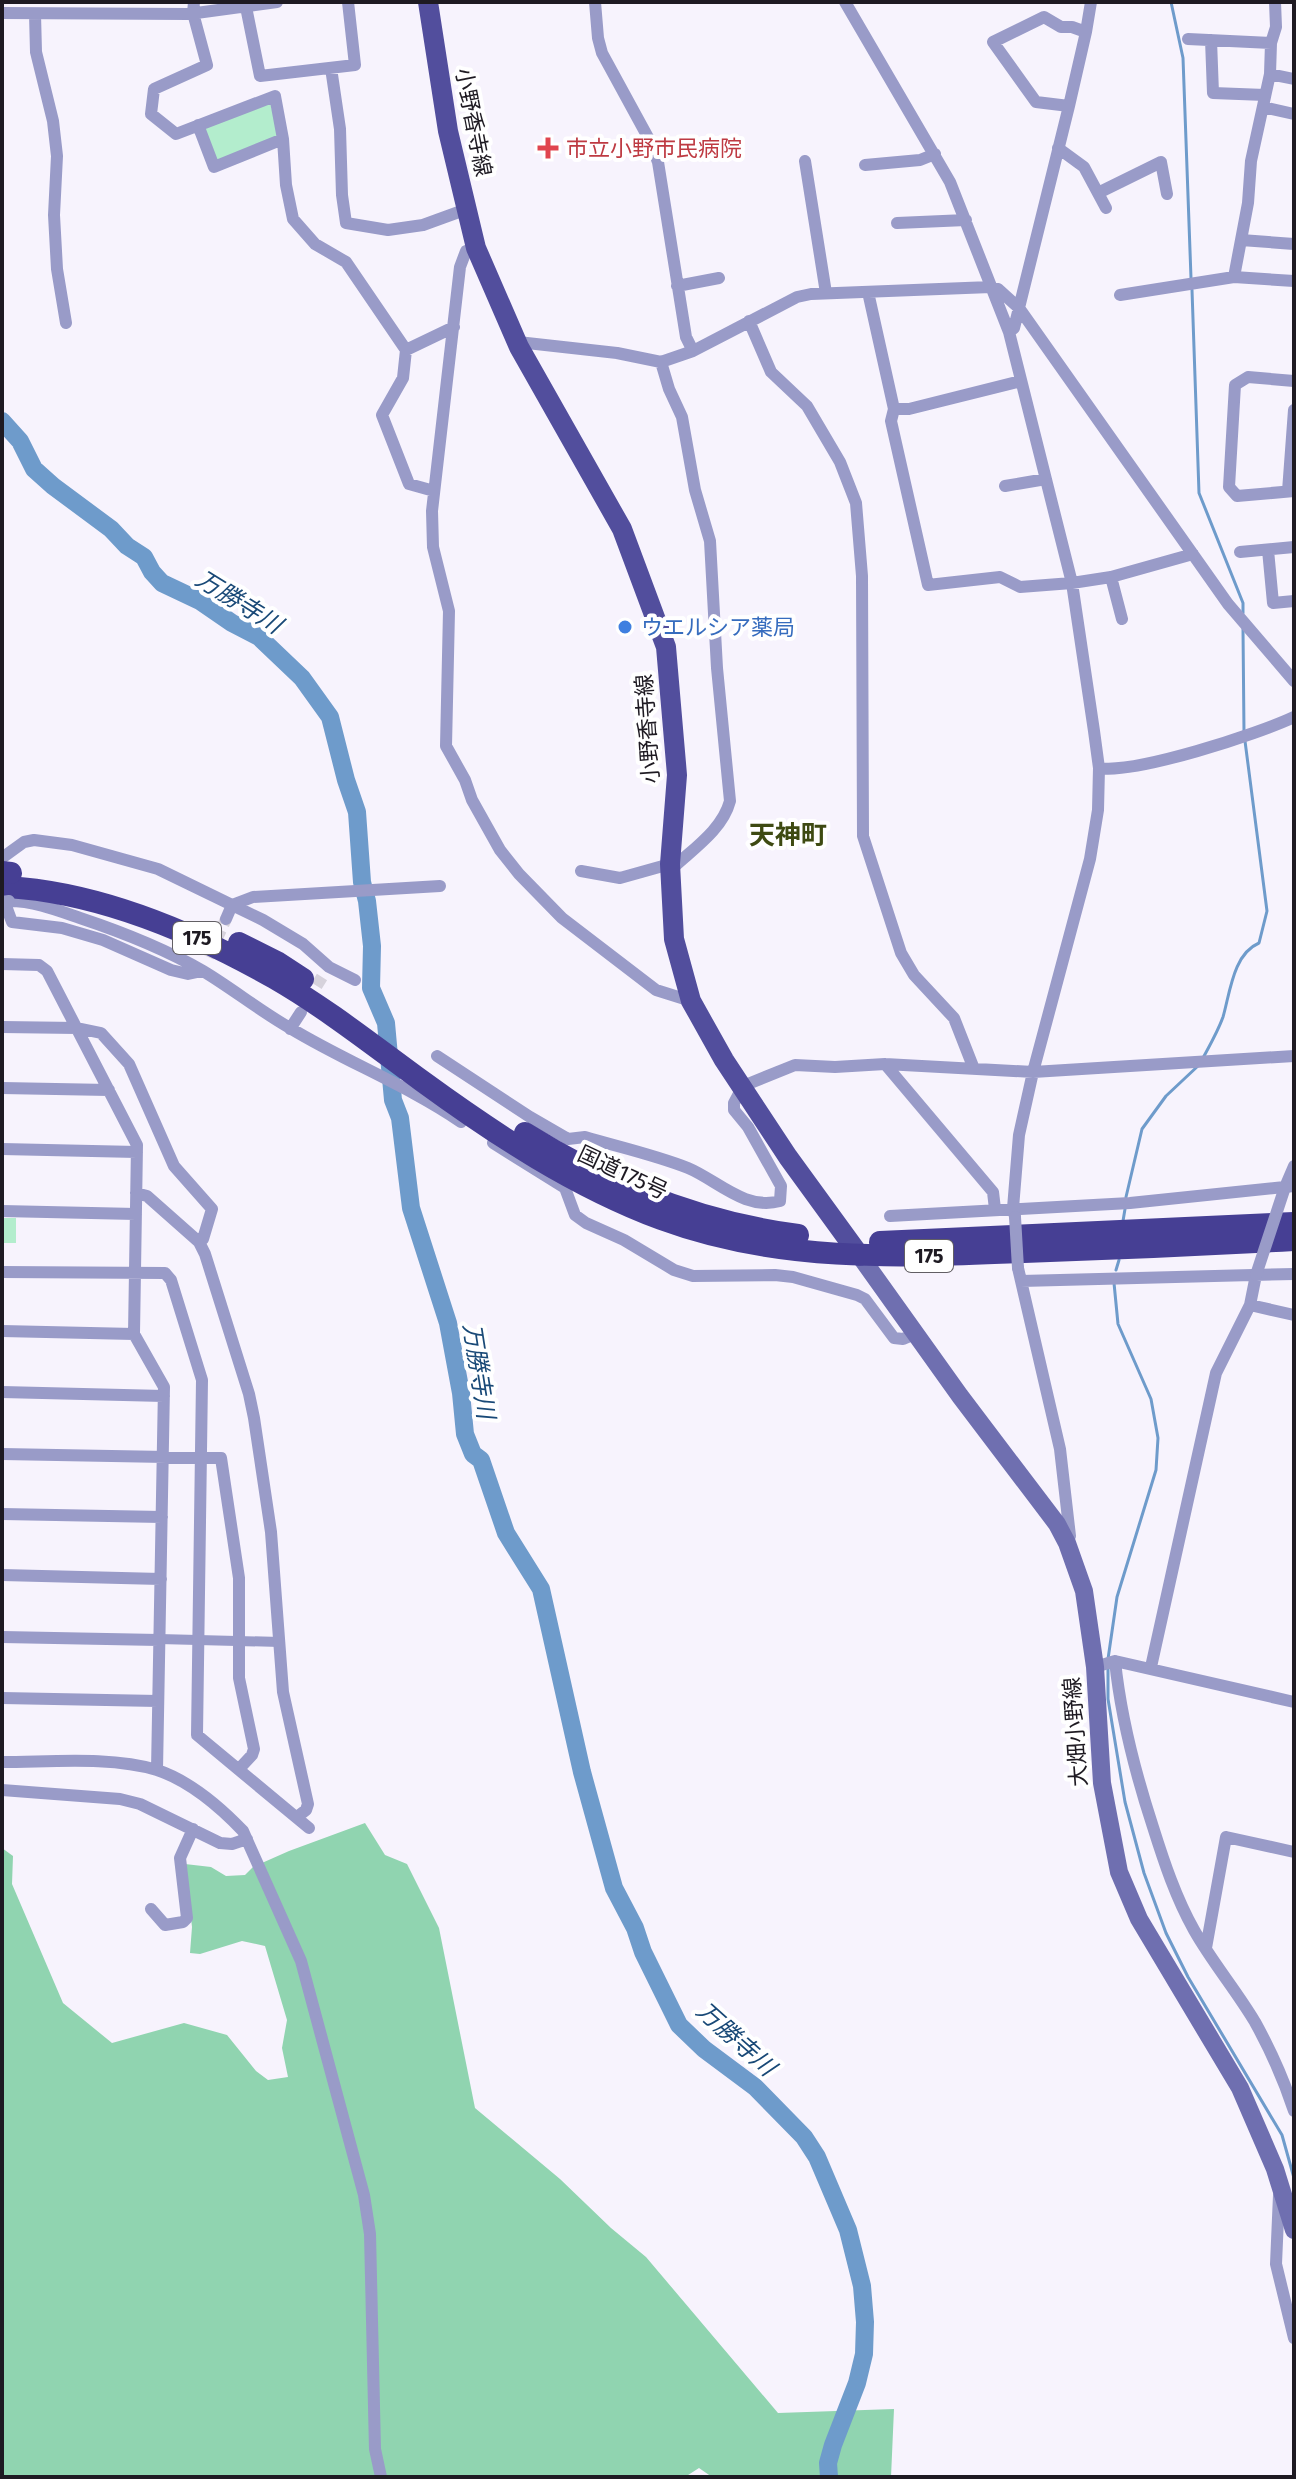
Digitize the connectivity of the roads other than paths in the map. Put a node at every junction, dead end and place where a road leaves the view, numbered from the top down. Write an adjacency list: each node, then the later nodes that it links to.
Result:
1 (277, 2): 8 (street)
2 (348, 2): 17 (street)
3 (428, 2): 34 (main road, 小野香寺線)
4 (595, 2): 43 (street)
5 (845, 2): 28 (street)
6 (1091, 2): 13 (street)
7 (1275, 2): 16 (street)
8 (245, 4): 9 (street); 19 (street)
9 (193, 7): 10 (street); 25 (street)
10 (61, 8): 12 (street)
11 (2, 13): 12 (street)
12 (35, 14): 50 (street)
13 (1086, 32): 23 (street); 23 (street)
14 (1188, 39): 15 (street)
15 (1211, 40): 16 (street); 22 (street)
16 (1271, 43): 18 (street)
17 (331, 68): 19 (street); 34 (street)
18 (1270, 74): 20 (street); 22 (street)
19 (260, 76): 21 (street)
20 (1294, 79)
21 (275, 96): 25 (street); 26 (street)
22 (1264, 101): 24 (street); 37 (street)
23 (1069, 106): 27 (street)
24 (1294, 114)
25 (198, 125): 26 (street)
26 (283, 139): 54 (street)
27 (1058, 148): 31 (street); 48 (street)
28 (935, 154): 30 (street); 35 (street)
29 (805, 161): 46 (street)
30 (865, 165)
31 (1098, 193): 32 (street); 33 (street)
32 (1167, 194)
33 (1106, 208)
34 (467, 209): 39 (main road, 小野香寺線)
35 (966, 220): 36 (street); 44 (street)
36 (897, 223)
37 (1241, 240): 38 (street); 40 (street)
38 (1294, 244)
39 (476, 248): 51 (street); 53 (main road, 小野香寺線)
40 (1234, 277): 42 (street); 47 (street)
41 (719, 278): 43 (street)
42 (1294, 281)
43 (677, 286): 55 (street)
44 (991, 287): 45 (street); 48 (street); 52 (street)
45 (868, 292): 46 (street); 59 (street)
46 (826, 293): 49 (street)
47 (1120, 295)
48 (1019, 308): 52 (street); 68 (street)
49 (749, 321): 55 (street); 94 (street)
50 (66, 323)
51 (454, 327): 54 (street); 63 (street)
52 (1009, 332): 57 (street)
53 (518, 342): 56 (street); 76 (main road, 小野香寺線)
54 (406, 350): 63 (street)
55 (693, 351): 56 (street)
56 (661, 362): 76 (street)
57 (1021, 381): 59 (street); 61 (street)
58 (1294, 381): 64 (street)
59 (894, 409): 70 (street)
60 (1294, 410): 64 (street)
61 (1046, 479): 62 (street); 70 (street)
62 (1005, 486)
63 (434, 491): 86 (street)
64 (1291, 491)
65 (1294, 547): 66 (street)
66 (1268, 550): 67 (street); 71 (street)
67 (1240, 552)
68 (1193, 554): 69 (street); 73 (street)
69 (1111, 577): 70 (street); 72 (street)
70 (1072, 583): 75 (street)
71 (1294, 601)
72 (1122, 619)
73 (1294, 681)
74 (1294, 717): 75 (street)
75 (1099, 768): 95 (street)
76 (670, 864): 77 (street); 86 (main road, 小野香寺線)
77 (581, 871)
78 (5, 880): 80 (street); 84 (street); 84 (street); 112 (highway, 国道175号 / 175)
79 (440, 886): 80 (street)
80 (232, 905): 81 (street); 85 (street)
81 (226, 919)
82 (208, 957): 84 (street)
83 (2, 964): 89 (street)
84 (202, 971): 90 (street)
85 (355, 980)
86 (691, 1001): 96 (main road, 小野香寺線)
87 (301, 1012): 90 (street)
88 (2, 1027): 89 (street)
89 (77, 1028): 98 (street); 111 (street)
90 (290, 1029): 122 (street)
91 (437, 1056): 96 (street)
92 (1294, 1056): 95 (street)
93 (885, 1064): 94 (street); 96 (street); 104 (street)
94 (974, 1069): 95 (street)
95 (1033, 1072): 106 (street)
96 (743, 1086): 112 (main road, 小野香寺線)
97 (2, 1088): 98 (street)
98 (109, 1090): 100 (street)
99 (2, 1149): 100 (street)
100 (137, 1152): 103 (street)
101 (1294, 1166): 102 (street)
102 (1289, 1187): 106 (street); 117 (street, bridge)
103 (136, 1193): 107 (street); 111 (street)
104 (995, 1209): 106 (street); 108 (street)
105 (2, 1211): 107 (street)
106 (1014, 1212): 115 (street, bridge)
107 (136, 1214): 114 (street)
108 (890, 1216)
109 (1294, 1223): 112 (highway, 国道175号 / 175)
110 (1294, 1240): 112 (highway, 国道175号 / 175)
111 (199, 1242): 137 (street)
112 (856, 1249): 122 (main road, 大畑小野線)
113 (2, 1272): 114 (street)
114 (135, 1274): 121 (street); 127 (street)
115 (1019, 1274): 117 (street); 130 (street)
116 (1294, 1274): 117 (street)
117 (1256, 1275): 118 (street)
118 (1250, 1305): 119 (street); 140 (street)
119 (1294, 1315)
120 (2, 1331): 121 (street)
121 (134, 1334): 124 (street)
122 (915, 1334): 130 (main road, 大畑小野線)
123 (2, 1392): 124 (street)
124 (164, 1396): 126 (street)
125 (2, 1454): 126 (street)
126 (163, 1456): 127 (street); 129 (street)
127 (201, 1457): 135 (street); 136 (street)
128 (2, 1514): 129 (street)
129 (162, 1517): 132 (street)
130 (1067, 1543): 139 (main road, 大畑小野線)
131 (2, 1575): 132 (street)
132 (161, 1579): 134 (street)
133 (2, 1637): 134 (street)
134 (159, 1639): 135 (street); 142 (street)
135 (199, 1640): 136 (street); 145 (street)
136 (239, 1641): 137 (street); 145 (street)
137 (280, 1642): 148 (street)
138 (1115, 1661): 139 (street); 140 (street); 154 (street)
139 (1095, 1667): 156 (main road, 大畑小野線)
140 (1151, 1667): 143 (street)
141 (2, 1698): 142 (street)
142 (158, 1701): 146 (street)
143 (1294, 1702)
144 (2, 1762): 146 (street)
145 (239, 1769): 148 (street)
146 (157, 1770): 151 (street)
147 (2, 1790): 150 (street)
148 (297, 1817): 149 (street)
149 (309, 1828)
150 (193, 1829): 151 (street); 153 (street)
151 (247, 1839): 159 (street)
152 (1294, 1852): 154 (street)
153 (151, 1909)
154 (1206, 1948): 155 (street)
155 (1294, 2111)
156 (1280, 2185): 157 (main road, 大畑小野線); 158 (street)
157 (1294, 2230)
158 (1294, 2338)
159 (381, 2477)

